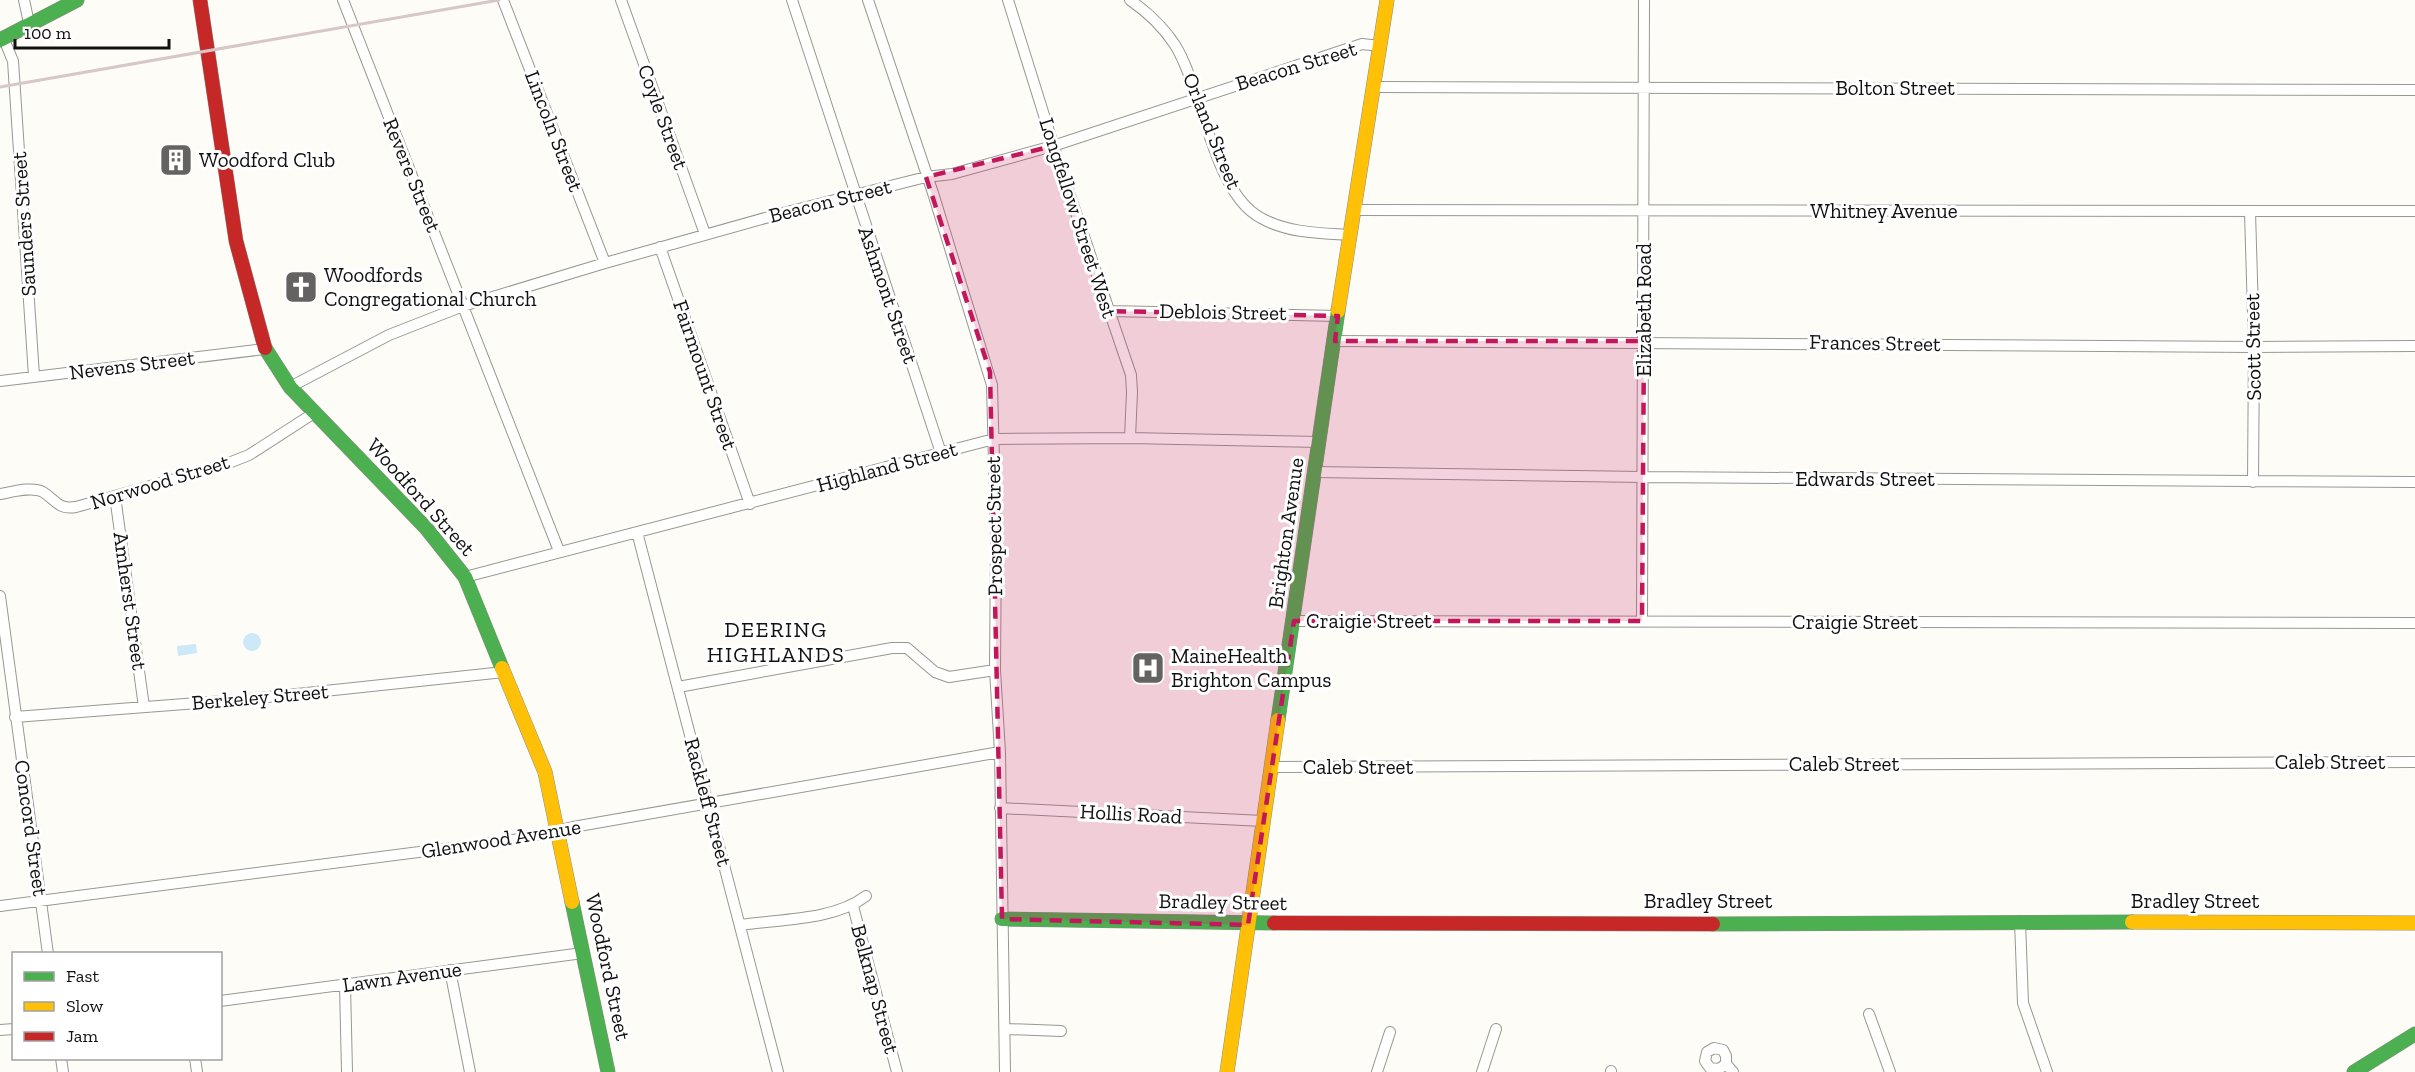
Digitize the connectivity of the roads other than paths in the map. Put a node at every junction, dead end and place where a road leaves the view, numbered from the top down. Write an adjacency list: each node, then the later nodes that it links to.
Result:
1 (24, 0): 13 (street)
2 (77, 0): 13 (main road)
3 (200, 0): 38 (main road, Woodford Street)
4 (343, 0): 31 (street, Revere Street)
5 (503, 0): 30 (street, Lincoln Street)
6 (621, 0): 27 (street, Coyle Street)
7 (792, 0): 22 (street, Ashmont Street)
8 (868, 0): 21 (street, Prospect Street)
9 (1008, 0): 20 (street, Longfellow Street West)
10 (1130, 0): 19 (street, Orland Street)
11 (1387, 0): 15 (main road, Brighton Avenue)
12 (1644, 0): 16 (street, Elizabeth Road)
13 (29, 23): 14 (main road)
14 (1, 38): 39 (street, Saunders Street)
15 (1380, 45): 17 (main road, Brighton Avenue); 19 (street, Beacon Street)
16 (1643, 86): 17 (street, Bolton Street); 18 (street, Bolton Street); 24 (street, Elizabeth Road)
17 (1374, 87): 23 (main road, Brighton Avenue)
18 (2415, 90)
19 (1197, 97): 20 (street, Beacon Street); 28 (street, Orland Street)
20 (1053, 146): 21 (street, Beacon Street); 32 (street, Longfellow Street West)
21 (926, 177): 22 (street, Beacon Street); 44 (street, Prospect Street)
22 (854, 195): 27 (street, Beacon Street); 46 (street, Ashmont Street)
23 (1354, 210): 24 (street, Whitney Avenue); 28 (main road, Brighton Avenue)
24 (1644, 210): 26 (street, Whitney Avenue); 35 (street, Elizabeth Road)
25 (2415, 211): 26 (street, Whitney Avenue)
26 (2250, 212): 37 (street, Scott Street)
27 (705, 234): 29 (street, Beacon Street)
28 (1349, 235): 33 (main road, Brighton Avenue)
29 (660, 247): 30 (street, Beacon Street); 53 (street, Fairmount Street)
30 (604, 263): 31 (street, Beacon Street)
31 (464, 306): 41 (street, Beacon Street); 55 (street, Revere Street)
32 (1108, 311): 33 (street, Deblois Street); 43 (street, Longfellow Street West)
33 (1338, 316): 34 (main road, Brighton Avenue)
34 (1335, 341): 35 (street, Frances Street); 45 (main road, Brighton Avenue)
35 (1644, 341): 37 (street, Frances Street); 48 (street, Elizabeth Road)
36 (2415, 346): 37 (street, Frances Street)
37 (2254, 347): 49 (street, Scott Street)
38 (265, 349): 39 (street, Nevens Street); 41 (main road, Woodford Street)
39 (34, 376): 40 (street, Nevens Street)
40 (0, 381)
41 (290, 387): 42 (main road, Woodford Street)
42 (314, 413): 52 (street, Norwood Street); 56 (main road, Woodford Street)
43 (1130, 438): 44 (street, Highland Street); 45 (street, Highland Street)
44 (994, 439): 46 (street, Highland Street); 61 (street, Prospect Street)
45 (1320, 442): 47 (main road, Brighton Avenue)
46 (941, 453): 53 (street, Highland Street)
47 (1315, 472): 48 (street, Edwards Street); 58 (main road, Brighton Avenue)
48 (1643, 477): 49 (street, Edwards Street); 59 (street, Elizabeth Road)
49 (2253, 482): 50 (street, Edwards Street)
50 (2415, 482)
51 (0, 494): 52 (street, Norwood Street)
52 (115, 496): 64 (street, Amherst Street)
53 (750, 504): 54 (street, Highland Street)
54 (637, 532): 55 (street, Highland Street); 63 (street, Rackleff Street)
55 (559, 551): 56 (street, Highland Street)
56 (465, 577): 62 (main road, Woodford Street)
57 (0, 596): 65 (street, Concord Street)
58 (1294, 621): 59 (street, Craigie Street); 68 (main road, Brighton Avenue)
59 (1642, 621): 60 (street, Craigie Street)
60 (2415, 623)
61 (995, 670): 63 (street); 66 (street, Prospect Street)
62 (504, 672): 64 (street, Berkeley Street); 72 (main road, Woodford Street)
63 (678, 687): 69 (street, Rackleff Street)
64 (144, 707): 65 (street, Berkeley Street)
65 (15, 717): 74 (street, Concord Street)
66 (1000, 752): 69 (street, Glenwood Avenue); 70 (street, Prospect Street)
67 (2415, 762): 68 (street, Caleb Street)
68 (1272, 767): 71 (main road, Brighton Avenue)
69 (709, 803): 72 (street, Glenwood Avenue); 80 (street, Rackleff Street)
70 (1000, 808): 71 (street, Hollis Road); 77 (street, Prospect Street)
71 (1263, 821): 81 (main road, Brighton Avenue)
72 (558, 832): 74 (street, Glenwood Avenue); 83 (main road, Woodford Street)
73 (866, 896): 76 (street)
74 (41, 900): 75 (street, Glenwood Avenue); 82 (street, Concord Street)
75 (0, 906)
76 (853, 906): 80 (street); 97 (street, Belknap Street)
77 (1002, 919): 81 (main road, Bradley Street); 88 (street, Prospect Street)
78 (2020, 921): 79 (main road, Bradley Street); 81 (main road, Bradley Street); 103 (street)
79 (2415, 923)
80 (740, 925): 96 (street, Rackleff Street)
81 (1248, 925): 99 (main road, Brighton Avenue)
82 (48, 952)
83 (583, 953): 84 (street, Lawn Avenue); 95 (main road, Woodford Street)
84 (450, 970): 85 (street, Lawn Avenue); 94 (street)
85 (345, 985): 86 (street, Lawn Avenue); 93 (street)
86 (222, 1001)
87 (1869, 1014): 102 (street)
88 (1006, 1029): 90 (street); 98 (street, Prospect Street)
89 (1496, 1029): 101 (street)
90 (1061, 1031)
91 (1390, 1032): 100 (street)
92 (2415, 1034): 104 (main road)
93 (347, 1072)
94 (470, 1072)
95 (608, 1072)
96 (778, 1072)
97 (897, 1072)
98 (1005, 1072)
99 (1227, 1072)
100 (1377, 1072)
101 (1482, 1072)
102 (1890, 1072)
103 (2047, 1072)
104 (2354, 1072)

